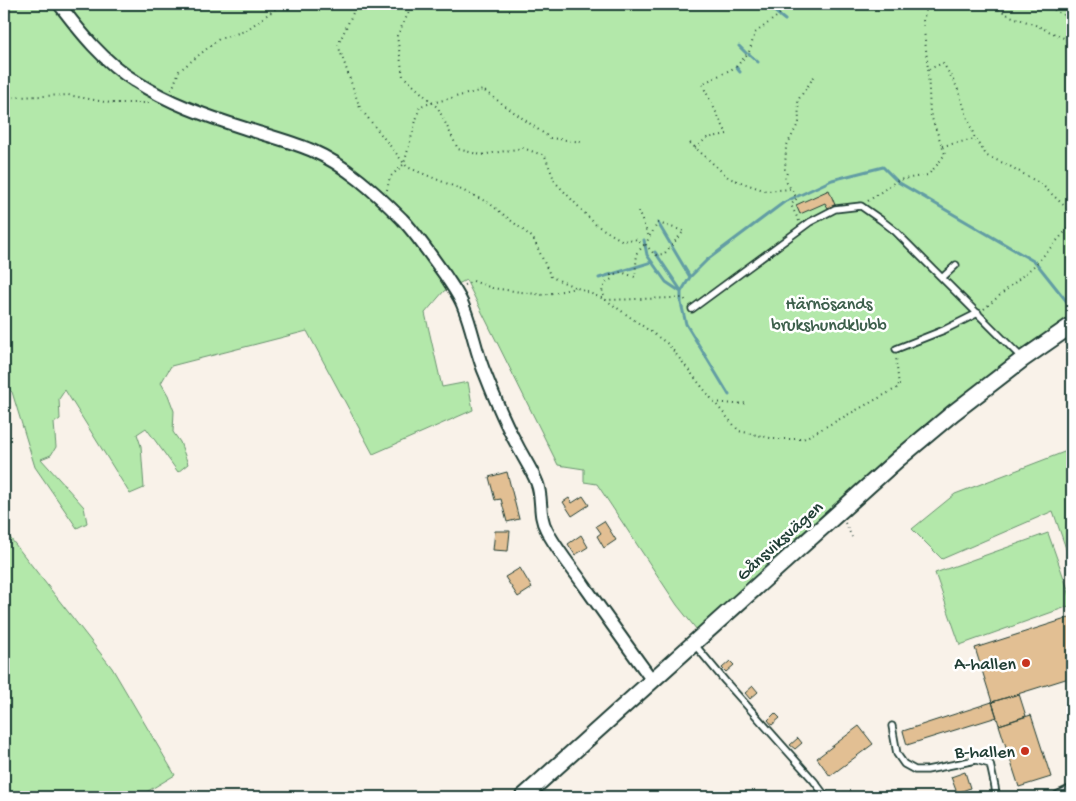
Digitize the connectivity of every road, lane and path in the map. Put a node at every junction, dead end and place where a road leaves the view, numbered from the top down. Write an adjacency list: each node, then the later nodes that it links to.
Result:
1 (59, 4): 14 (street)
2 (280, 4): 14 (path)
3 (357, 4): 21 (path)
4 (412, 4): 15 (path)
5 (784, 4): 20 (path)
6 (928, 4): 11 (path)
7 (990, 4): 10 (path)
8 (1046, 4): 9 (path)
9 (1072, 20)
10 (1072, 40)
11 (928, 69): 16 (path); 19 (path)
12 (816, 74): 22 (path)
13 (4, 100): 14 (path)
14 (168, 100): 23 (street)
15 (433, 103): 17 (path); 21 (path); 30 (path)
16 (975, 139): 19 (path); 26 (path)
17 (582, 142)
18 (690, 143): 20 (path)
19 (942, 146): 24 (path)
20 (695, 148): 22 (path)
21 (404, 164): 23 (path); 33 (path)
22 (790, 189): 28 (path)
23 (384, 202): 34 (street)
24 (861, 206): 28 (lane); 32 (lane)
25 (638, 211): 29 (path)
26 (1072, 213)
27 (1072, 224): 38 (path)
28 (802, 228): 37 (lane)
29 (648, 237): 30 (path); 30 (path)
30 (645, 245): 36 (path)
31 (956, 265): 32 (lane)
32 (942, 278): 38 (lane)
33 (576, 288): 34 (path); 36 (path)
34 (454, 290): 47 (street)
35 (684, 298): 36 (path)
36 (606, 300): 42 (path)
37 (692, 309)
38 (978, 313): 40 (lane); 41 (lane)
39 (1072, 325): 41 (main road, Gånsviksvägen)
40 (896, 349): 42 (path)
41 (1023, 359): 44 (main road, Gånsviksvägen)
42 (714, 402): 43 (path)
43 (747, 403)
44 (839, 512): 45 (path); 46 (main road, Gånsviksvägen)
45 (852, 537)
46 (693, 643): 47 (main road, Gånsviksvägen); 51 (lane)
47 (652, 680): 50 (main road, Gånsviksvägen)
48 (892, 726): 52 (lane)
49 (1072, 791): 53 (street)
50 (523, 797)
51 (826, 797)
52 (996, 797)
53 (1059, 797)

